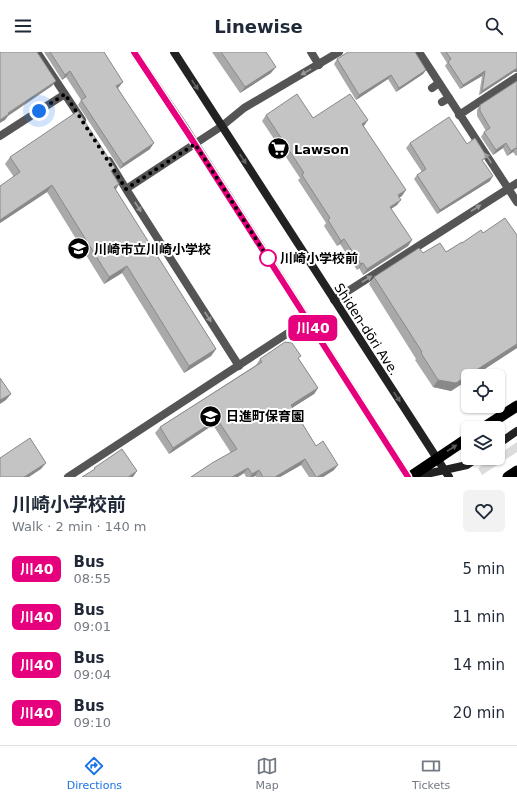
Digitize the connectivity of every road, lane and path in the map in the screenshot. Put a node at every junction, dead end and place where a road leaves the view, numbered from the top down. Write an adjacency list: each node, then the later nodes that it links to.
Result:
1 (37, 52): 11 (street)
2 (134, 52): 16 (main road)
3 (174, 52): 14 (main road, Shiden-dōri Ave., one-way to 14)
4 (311, 52): 7 (street)
5 (339, 52): 7 (street)
6 (419, 52): 9 (street)
7 (319, 65): 14 (street, one-way to 14)
8 (517, 77): 12 (street)
9 (439, 83): 10 (street); 12 (street)
10 (432, 88)
11 (65, 94): 13 (street); 15 (street)
12 (459, 114): 19 (street, one-way to 12)
13 (86, 126)
14 (222, 126): 16 (street); 22 (main road, Shiden-dōri Ave., one-way to 22)
15 (0, 136)
16 (195, 144): 20 (street); 23 (main road)
17 (106, 157): 20 (street)
18 (517, 182): 19 (street)
19 (508, 188): 21 (street); 22 (street, one-way to 19)
20 (126, 189): 24 (street, one-way to 24)
21 (517, 202)
22 (334, 300): 30 (main road, Shiden-dōri Ave., one-way to 30)
23 (308, 320): 24 (street); 35 (main road)
24 (239, 366): 34 (street)
25 (517, 406): 26 (highway)
26 (494, 421)
27 (517, 431): 28 (main road)
28 (505, 439)
29 (461, 443): 30 (highway, one-way to 29)
30 (437, 458): 33 (main road, Shiden-dōri Ave.); 35 (highway)
31 (467, 465): 33 (main road)
32 (517, 471): 36 (highway)
33 (446, 474): 35 (main road)
34 (68, 477)
35 (410, 477)
36 (508, 477)

